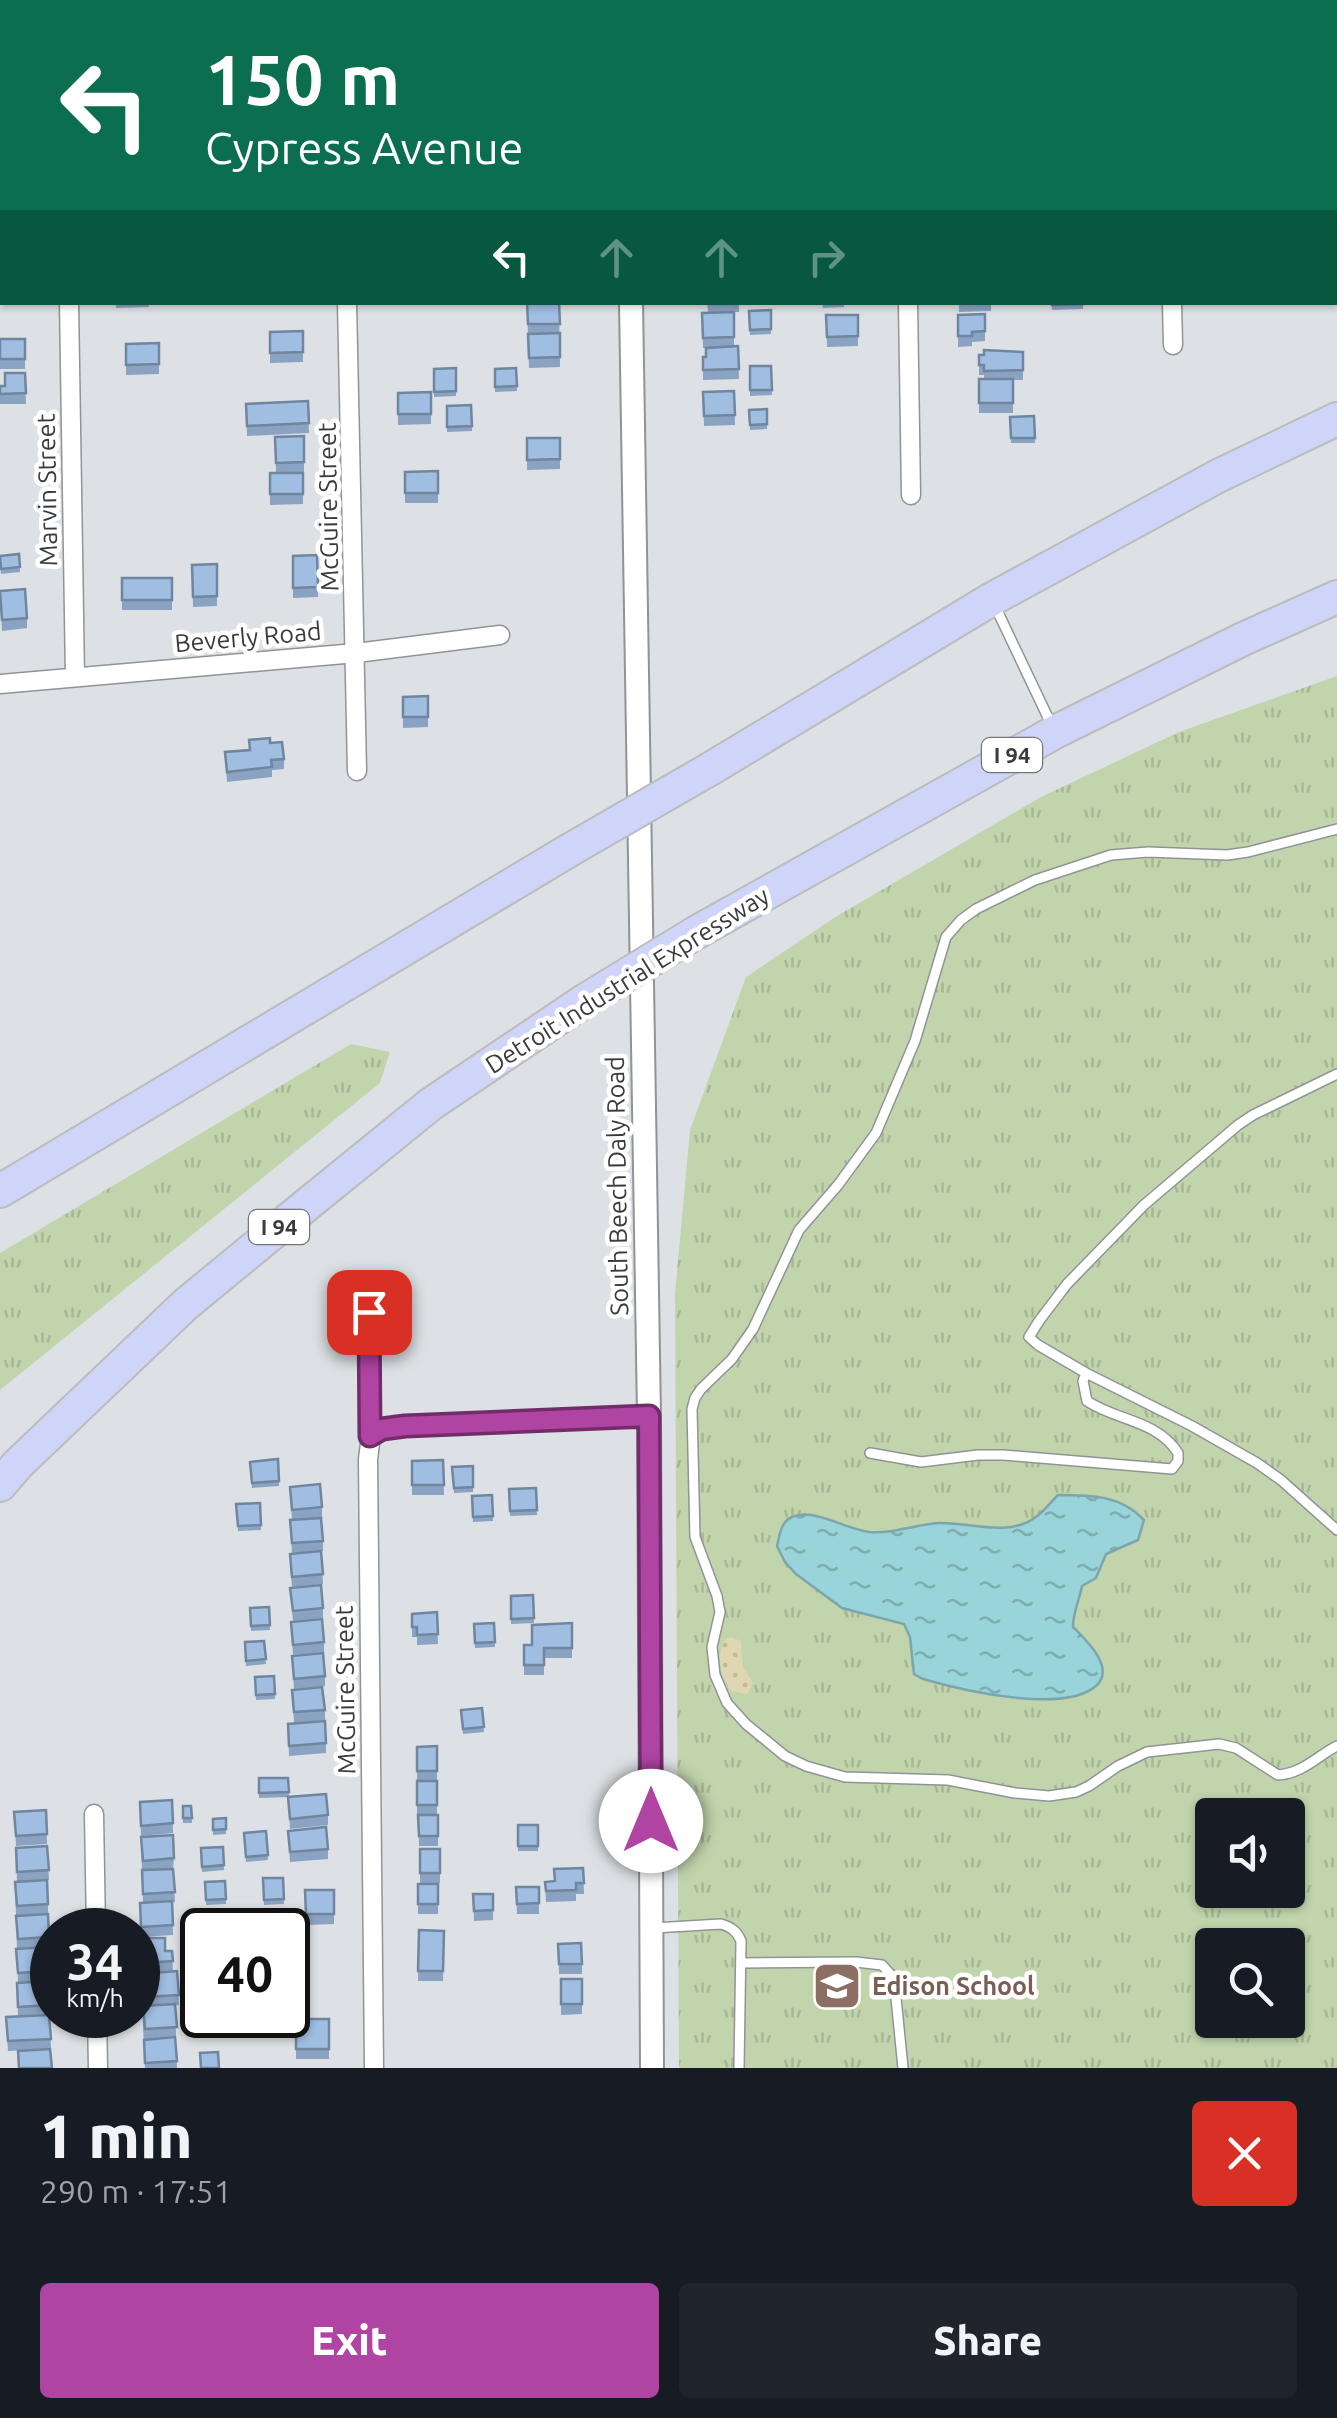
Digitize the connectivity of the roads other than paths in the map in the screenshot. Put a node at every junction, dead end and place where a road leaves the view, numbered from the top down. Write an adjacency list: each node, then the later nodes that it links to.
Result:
1 (69, 305): 13 (street, Marvin Street)
2 (348, 305): 12 (street, McGuire Street)
3 (631, 305): 22 (street, South Beech Daly Road)
4 (908, 305): 8 (street)
5 (1172, 305): 6 (street)
6 (1172, 345)
7 (1337, 419): 10 (highway)
8 (911, 495)
9 (1337, 596): 15 (highway, Detroit Industrial Expressway / I 94)
10 (992, 600): 15 (lane); 19 (highway, bridge)
11 (500, 634): 12 (street, Beverly Road)
12 (356, 653): 13 (street, Beverly Road); 16 (street, McGuire Street)
13 (76, 677): 14 (street, Beverly Road)
14 (0, 684)
15 (1055, 732): 25 (highway, Detroit Industrial Expressway / I 94, bridge)
16 (357, 771)
17 (1337, 829): 27 (lane)
18 (1337, 1074): 21 (lane)
19 (0, 1191)
20 (369, 1312): 23 (street, McGuire Street)
21 (1086, 1373): 24 (lane); 26 (lane)
22 (649, 1416): 23 (street); 30 (street, South Beech Daly Road)
23 (370, 1436): 34 (street, McGuire Street)
24 (870, 1453)
25 (0, 1485)
26 (1337, 1530)
27 (1337, 1746)
28 (94, 1814): 29 (street)
29 (96, 1908)
30 (652, 1928): 31 (lane); 35 (street, South Beech Daly Road)
31 (741, 1964): 36 (lane); 37 (lane)
32 (97, 2038): 33 (street)
33 (98, 2068)
34 (374, 2068)
35 (652, 2068)
36 (739, 2068)
37 (903, 2068)

